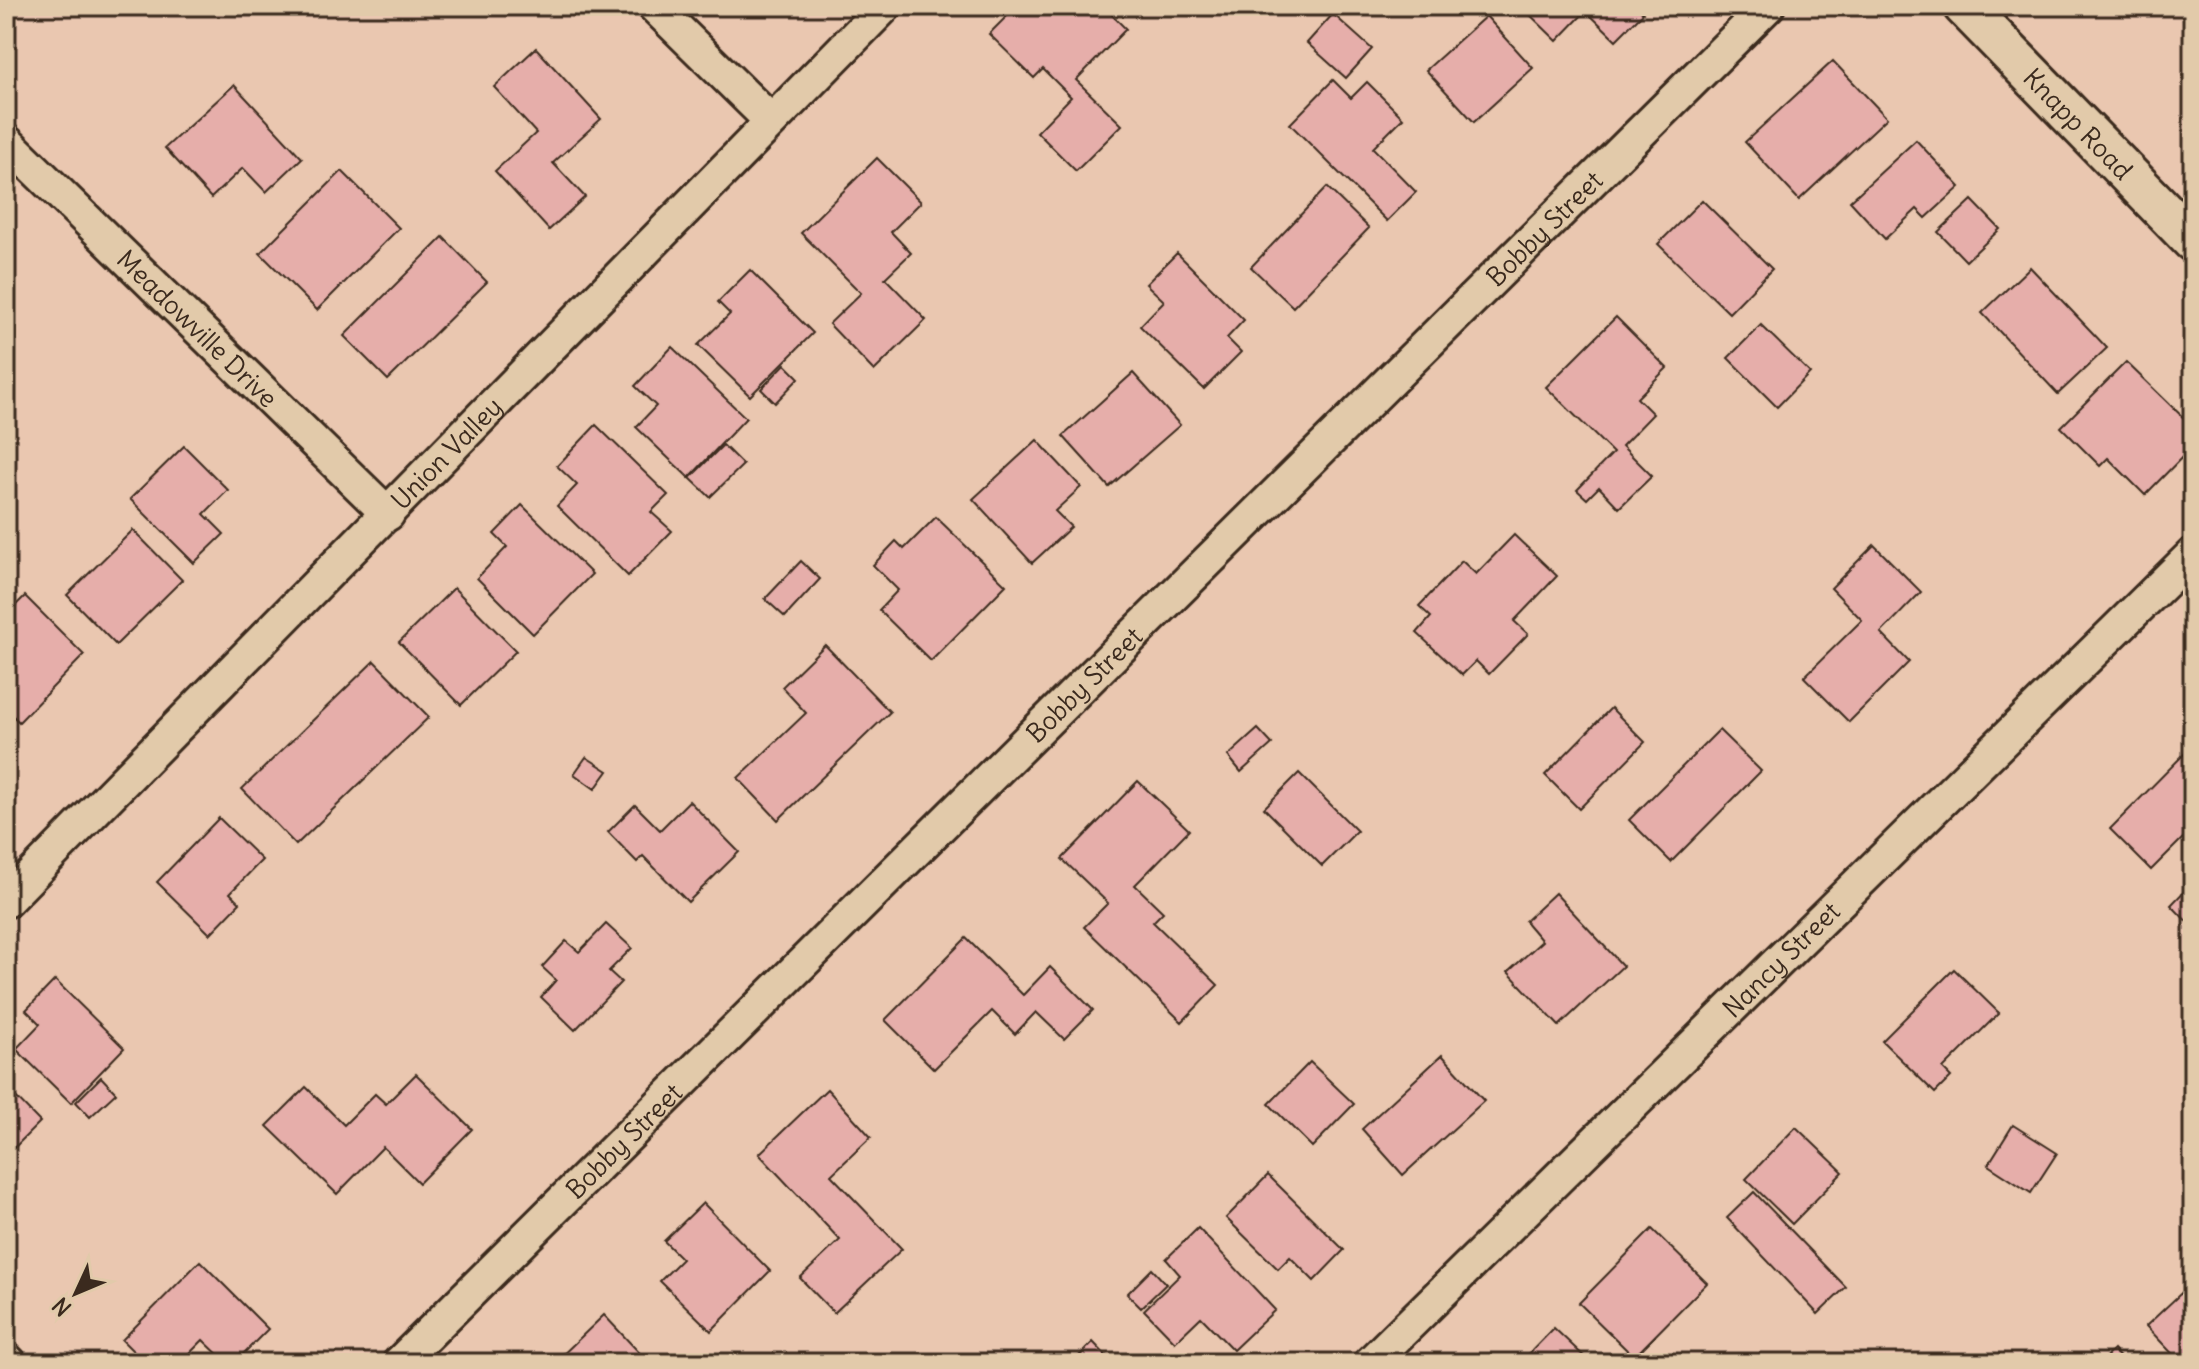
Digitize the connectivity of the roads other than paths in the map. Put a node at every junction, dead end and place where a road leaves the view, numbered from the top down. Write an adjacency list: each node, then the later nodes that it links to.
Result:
1 (654, 6): 5 (street)
2 (885, 6): 5 (street, Union Valley)
3 (1768, 6): 11 (street, Bobby Street)
4 (1964, 6): 7 (street, Knapp Road)
5 (771, 121): 8 (street, Union Valley)
6 (6, 141): 8 (street, Meadowville Drive)
7 (2193, 241)
8 (388, 514): 10 (street, Union Valley)
9 (2193, 554): 12 (street, Nancy Street)
10 (6, 901)
11 (399, 1363)
12 (1370, 1363)

